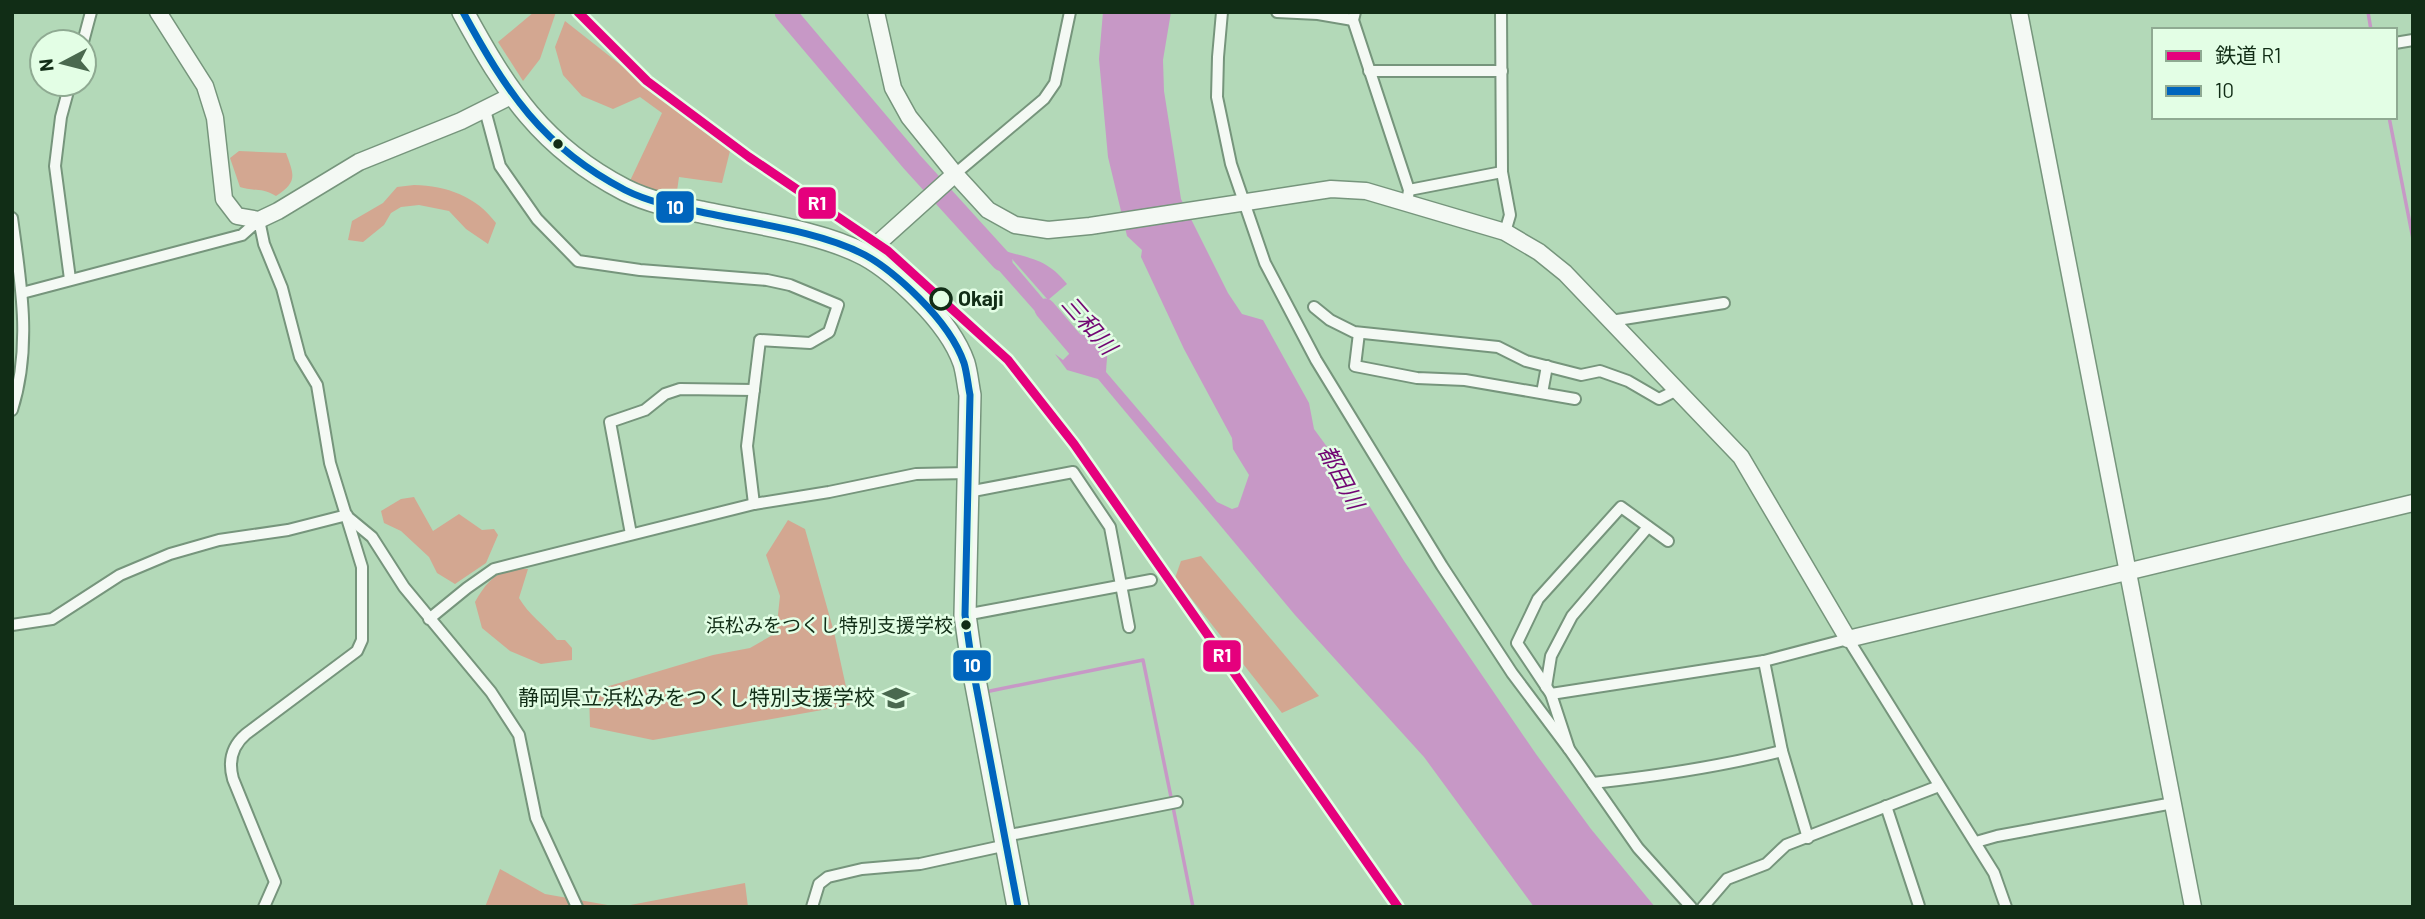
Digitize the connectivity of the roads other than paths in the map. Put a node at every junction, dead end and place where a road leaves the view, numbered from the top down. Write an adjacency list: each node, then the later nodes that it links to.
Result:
1 (158, 12): 20 (street)
2 (463, 12): 12 (highway)
3 (876, 12): 16 (street)
4 (1070, 12): 16 (street)
5 (1222, 12): 18 (street)
6 (1277, 12): 9 (street)
7 (1501, 12): 11 (street)
8 (2019, 12): 42 (street)
9 (1354, 16): 10 (street)
10 (1369, 71): 11 (street); 17 (street)
11 (1502, 71): 15 (street)
12 (513, 95): 14 (street); 22 (highway)
13 (67, 98): 23 (street)
14 (485, 110): 20 (street); 30 (street)
15 (1502, 172): 17 (street); 21 (street)
16 (951, 178): 18 (street); 22 (street)
17 (1408, 197): 18 (street); 21 (street)
18 (1240, 203): 52 (street)
19 (12, 218): 24 (street)
20 (259, 220): 23 (street); 38 (street)
21 (1505, 232): 27 (street)
22 (865, 255): 35 (highway)
23 (70, 279): 24 (street)
24 (22, 293): 34 (street)
25 (1724, 303): 27 (street)
26 (1314, 307): 28 (street)
27 (1611, 321): 31 (street)
28 (1359, 333): 29 (street); 32 (street)
29 (1547, 366): 31 (street); 32 (street)
30 (754, 390): 37 (street); 40 (street)
31 (1677, 390): 49 (street)
32 (1542, 393): 33 (street)
33 (1575, 399)
34 (12, 410)
35 (969, 483): 37 (street); 44 (street); 45 (highway)
36 (2413, 503): 42 (street)
37 (754, 504): 40 (street)
38 (348, 517): 46 (street); 47 (street); 63 (street)
39 (1648, 527): 41 (street); 51 (street); 51 (street)
40 (631, 534): 46 (street)
41 (1668, 541)
42 (2129, 573): 49 (street); 57 (street)
43 (1151, 580): 44 (street)
44 (1121, 586): 45 (street); 48 (street)
45 (965, 614): 60 (highway)
46 (429, 619): 64 (street)
47 (12, 625)
48 (1129, 627)
49 (1848, 639): 50 (street); 55 (street)
50 (1764, 662): 51 (street); 53 (street)
51 (1549, 691): 52 (street)
52 (1569, 749): 54 (street)
53 (1782, 751): 54 (street); 59 (street)
54 (1593, 783): 67 (street)
55 (1939, 786): 58 (street); 61 (street)
56 (1177, 802): 60 (street)
57 (2173, 803): 61 (street); 70 (street)
58 (1886, 806): 59 (street); 62 (street)
59 (1808, 838): 68 (street)
60 (1006, 840): 65 (street); 66 (highway)
61 (1976, 842): 69 (street)
62 (1919, 906)
63 (264, 907)
64 (577, 907)
65 (812, 907)
66 (1018, 907)
67 (1690, 907)
68 (1703, 907)
69 (2006, 907)
70 (2193, 907)

